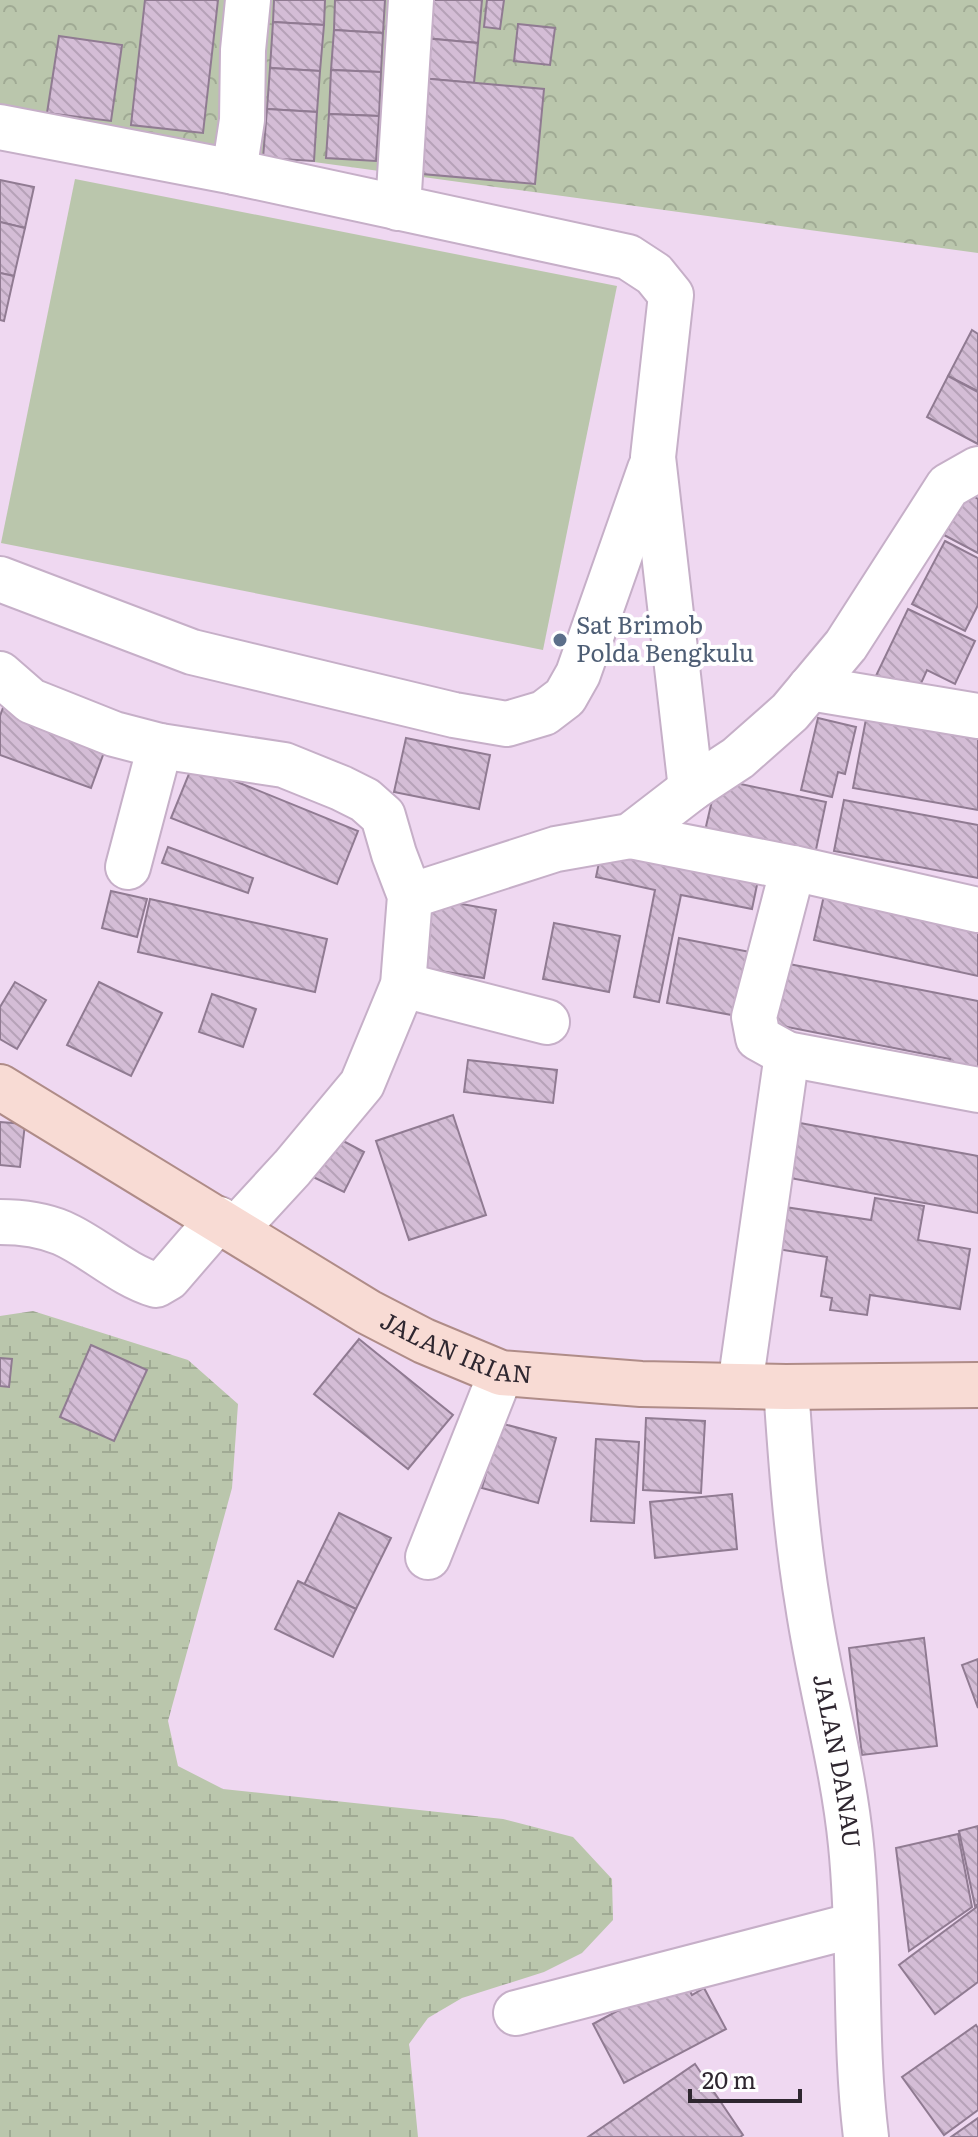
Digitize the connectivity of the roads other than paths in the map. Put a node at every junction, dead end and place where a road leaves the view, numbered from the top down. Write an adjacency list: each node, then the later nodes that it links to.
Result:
1 (248, 0): 4 (street)
2 (411, 0): 5 (street)
3 (0, 127): 4 (street)
4 (234, 172): 5 (street)
5 (398, 208): 6 (street)
6 (653, 457): 8 (street); 13 (street)
7 (978, 469): 10 (street)
8 (0, 579)
9 (0, 674): 12 (street)
10 (810, 688): 11 (street); 13 (street)
11 (978, 716)
12 (160, 746): 15 (street); 17 (street)
13 (691, 789): 14 (street)
14 (630, 836): 16 (street); 17 (street)
15 (128, 867)
16 (793, 868): 18 (street); 21 (street)
17 (410, 896): 19 (street)
18 (978, 910)
19 (403, 985): 20 (street); 25 (street)
20 (547, 1022)
21 (787, 1054): 23 (street); 28 (street)
22 (0, 1087): 25 (main road, JALAN IRIAN)
23 (978, 1090)
24 (0, 1222): 25 (street)
25 (227, 1225): 26 (main road, JALAN IRIAN)
26 (501, 1373): 28 (main road, JALAN IRIAN); 30 (street)
27 (978, 1385): 29 (main road, JALAN IRIAN)
28 (740, 1386): 29 (main road, JALAN IRIAN)
29 (786, 1387): 31 (street, JALAN DANAU)
30 (428, 1557)
31 (855, 1925): 32 (street); 33 (street, JALAN DANAU)
32 (516, 2013)
33 (866, 2137)

